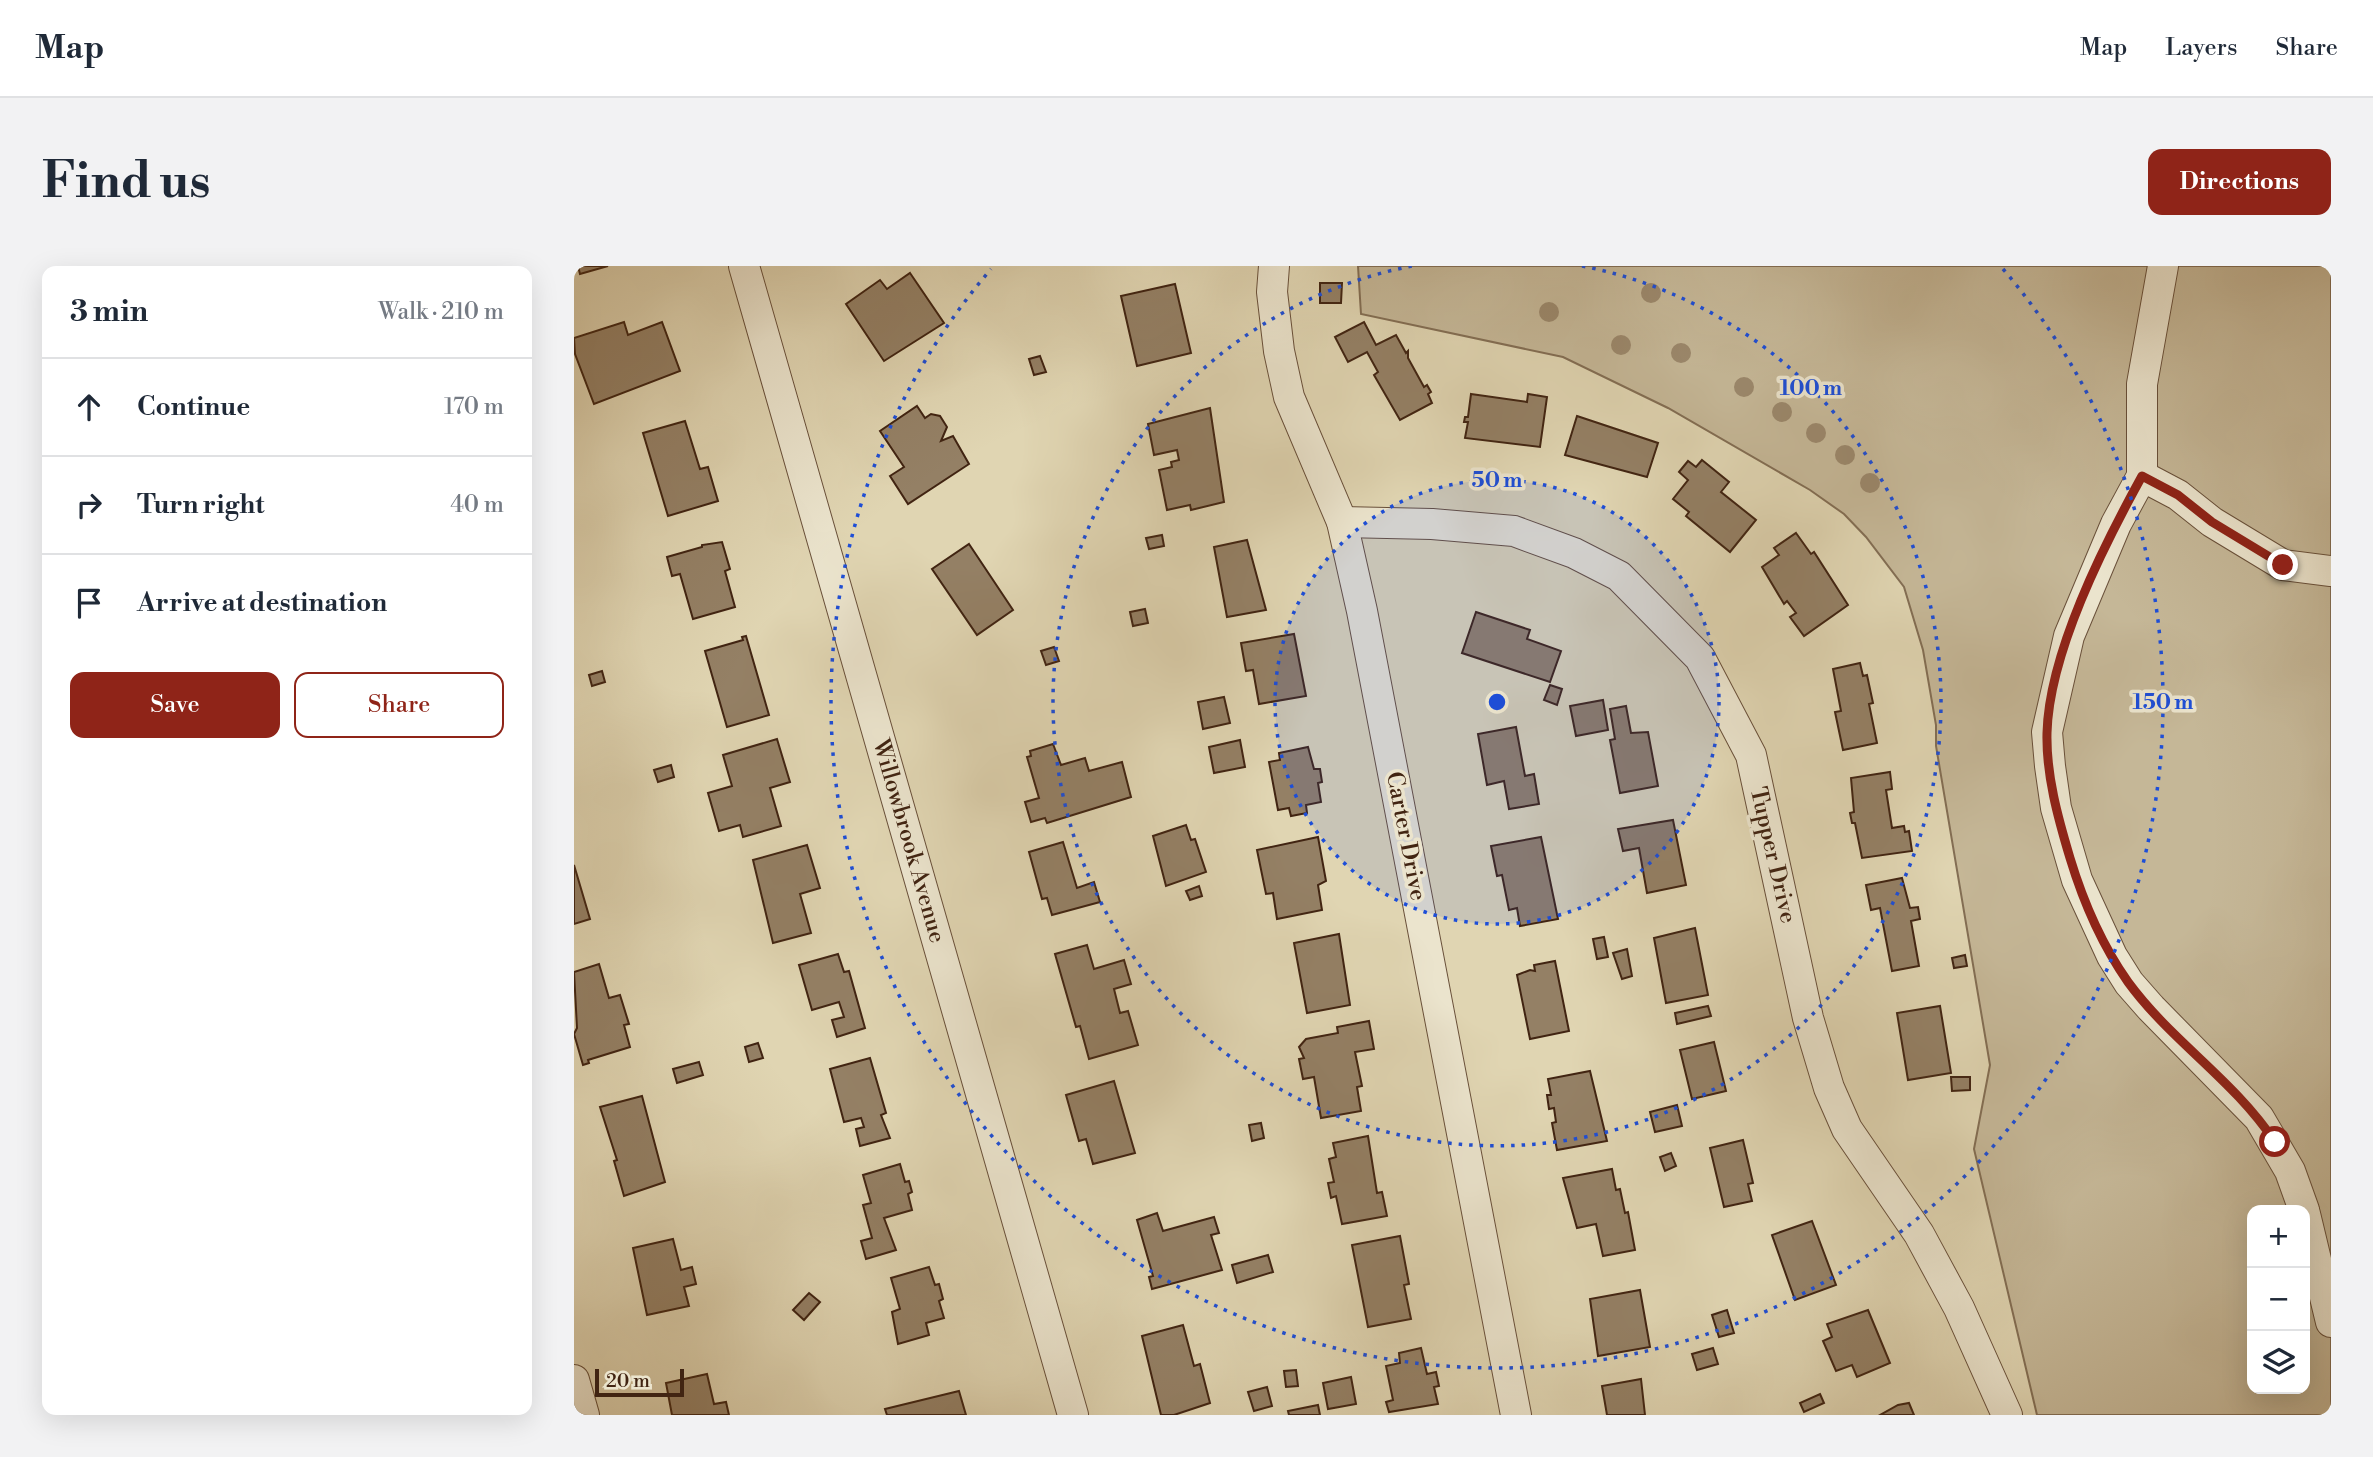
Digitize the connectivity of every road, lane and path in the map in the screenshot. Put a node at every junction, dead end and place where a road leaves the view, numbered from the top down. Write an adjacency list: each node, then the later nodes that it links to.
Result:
1 (744, 266): 12 (street, Willowbrook Avenue)
2 (1274, 266): 5 (street, Carter Drive)
3 (2163, 266): 4 (street)
4 (2142, 476): 6 (street); 7 (street)
5 (1342, 522): 13 (street, Carter Drive); 14 (street, Tupper Drive)
6 (2331, 571)
7 (2302, 1205)
8 (2310, 1236): 9 (street)
9 (2331, 1322)
10 (574, 1380): 11 (street)
11 (584, 1415)
12 (1073, 1415)
13 (1516, 1415)
14 (2007, 1415)

